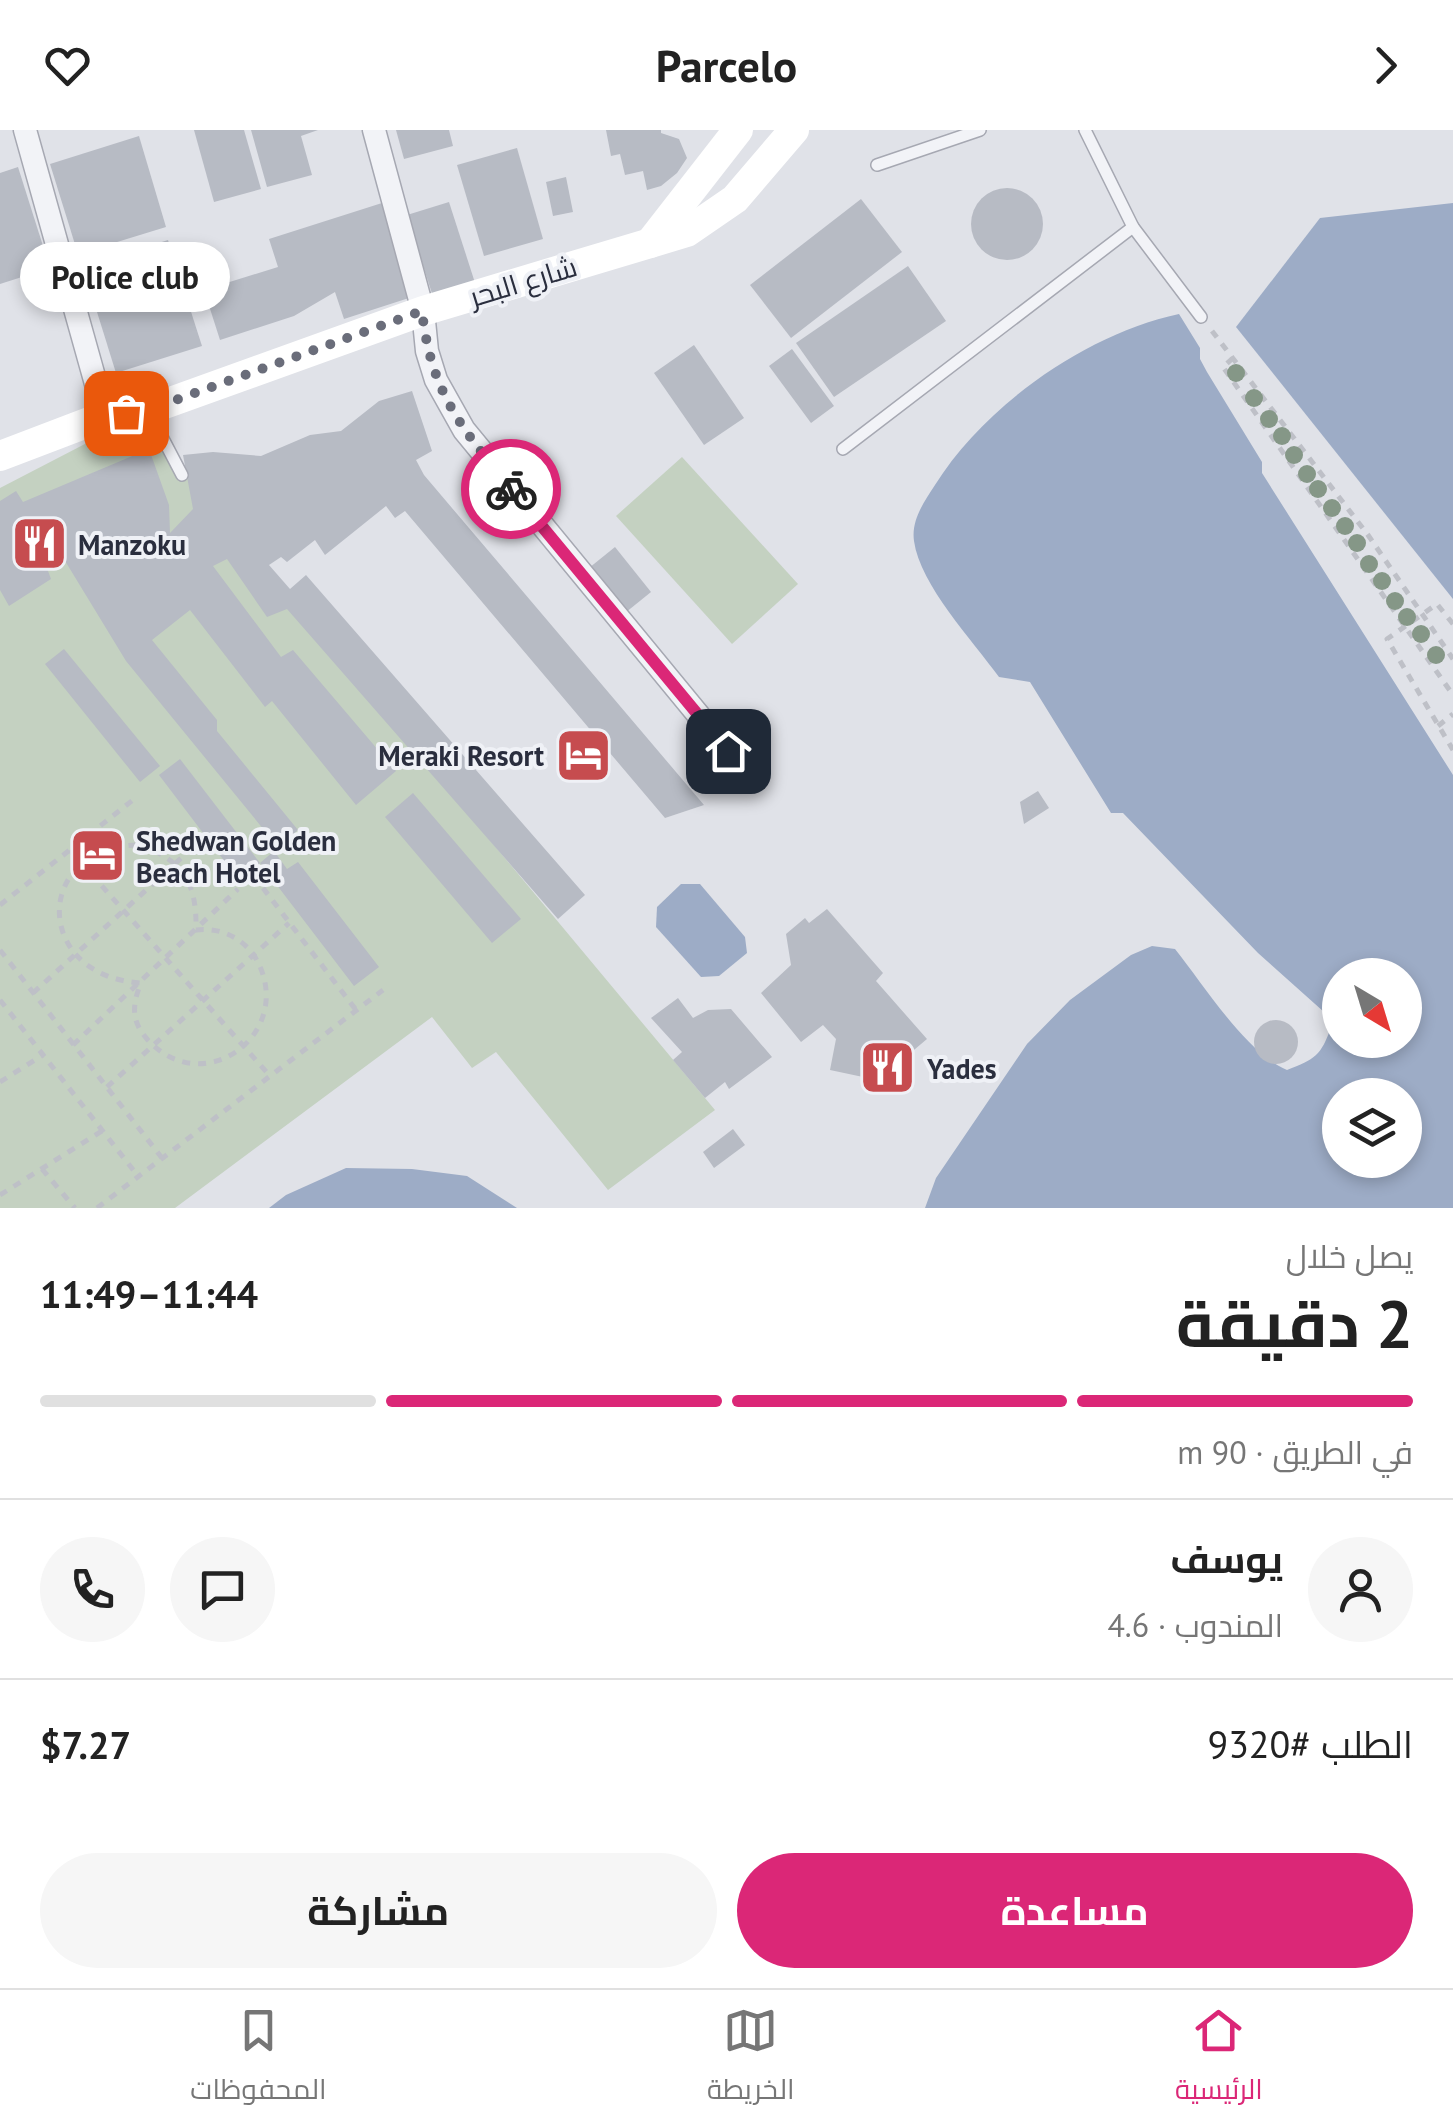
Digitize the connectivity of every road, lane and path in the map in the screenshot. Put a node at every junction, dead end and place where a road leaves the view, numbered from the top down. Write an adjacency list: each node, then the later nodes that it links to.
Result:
1 (24, 130): 14 (street)
2 (374, 130): 10 (street)
3 (738, 130): 9 (main road)
4 (794, 130): 9 (main road, شارع البحر)
5 (980, 130): 7 (lane)
6 (1086, 130): 8 (lane)
7 (878, 165)
8 (1133, 227): 11 (lane); 15 (lane)
9 (650, 243): 10 (main road, شارع البحر)
10 (422, 311): 13 (main road, شارع البحر); 26 (street)
11 (1202, 316): 12 (path)
12 (1233, 358): 18 (path); 20 (path)
13 (148, 410): 14 (main road, شارع البحر); 17 (lane)
14 (105, 416): 16 (main road, شارع البحر)
15 (843, 449)
16 (0, 456)
17 (182, 475)
18 (1422, 614): 19 (path); 20 (path); 21 (path)
19 (1453, 624)
20 (1405, 628): 22 (path); 24 (path)
21 (1453, 659)
22 (1453, 695)
23 (1453, 714): 24 (path)
24 (1438, 726): 25 (path)
25 (1453, 750)
26 (728, 751)
27 (138, 796): 29 (path)
28 (200, 841): 31 (path)
29 (70, 850): 30 (path); 34 (path)
30 (82, 864): 31 (path); 35 (path); 39 (path)
31 (175, 864): 35 (path); 37 (path)
32 (263, 888): 36 (path)
33 (238, 889): 37 (path)
34 (0, 906)
35 (124, 911): 39 (path); 41 (path)
36 (290, 923): 40 (path); 47 (path)
37 (196, 930): 40 (path); 41 (path)
38 (0, 950): 44 (path)
39 (75, 955): 42 (path); 44 (path)
40 (254, 956): 46 (path); 50 (path)
41 (166, 959): 42 (path); 46 (path)
42 (141, 983): 48 (path); 49 (path)
43 (383, 990): 47 (path)
44 (34, 994): 48 (path)
45 (0, 1000): 51 (path)
46 (203, 1001): 49 (path); 50 (path)
47 (356, 1010): 52 (path)
48 (73, 1044): 54 (path)
49 (153, 1046): 50 (path); 54 (path)
50 (244, 1046): 52 (path)
51 (42, 1055): 53 (path); 55 (path)
52 (270, 1076): 56 (path)
53 (0, 1082)
54 (107, 1087): 56 (path)
55 (102, 1131): 57 (path); 58 (path)
56 (162, 1158): 58 (path)
57 (42, 1168): 59 (path); 60 (path)
58 (138, 1176): 61 (path)
59 (0, 1195)
60 (74, 1208)
61 (97, 1208)

